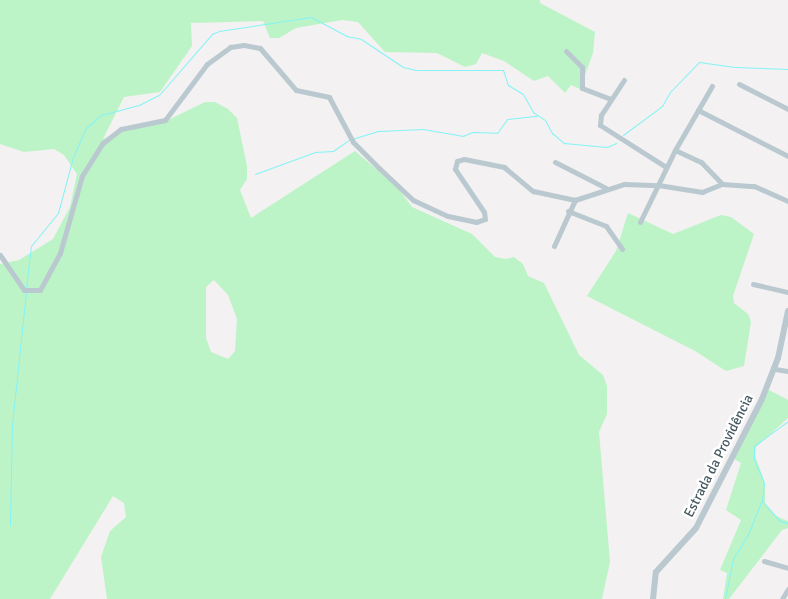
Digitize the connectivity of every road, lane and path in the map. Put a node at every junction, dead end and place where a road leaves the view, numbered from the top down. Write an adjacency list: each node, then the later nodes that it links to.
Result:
1 (566, 51): 5 (street)
2 (624, 80): 5 (street)
3 (739, 84): 6 (street)
4 (712, 86): 7 (street)
5 (610, 99): 11 (street)
6 (788, 109)
7 (698, 110): 8 (street); 9 (street)
8 (675, 150): 11 (street); 12 (street)
9 (788, 156)
10 (555, 162): 14 (street)
11 (666, 167): 13 (street)
12 (722, 184): 13 (street); 16 (street)
13 (658, 185): 14 (street); 18 (street)
14 (606, 188): 15 (street)
15 (575, 200): 17 (street); 21 (street)
16 (788, 201)
17 (568, 211): 19 (street); 20 (street)
18 (640, 222)
19 (554, 246)
20 (622, 249)
21 (0, 255)
22 (753, 284): 23 (street)
23 (788, 292)
24 (788, 311): 25 (street, Estrada da Providência)
25 (787, 324): 26 (street, Estrada da Providência)
26 (775, 369): 27 (street); 31 (street, Estrada da Providência)
27 (788, 372)
28 (764, 561): 29 (street)
29 (788, 568)
30 (788, 589): 32 (street)
31 (653, 599)
32 (782, 599)

